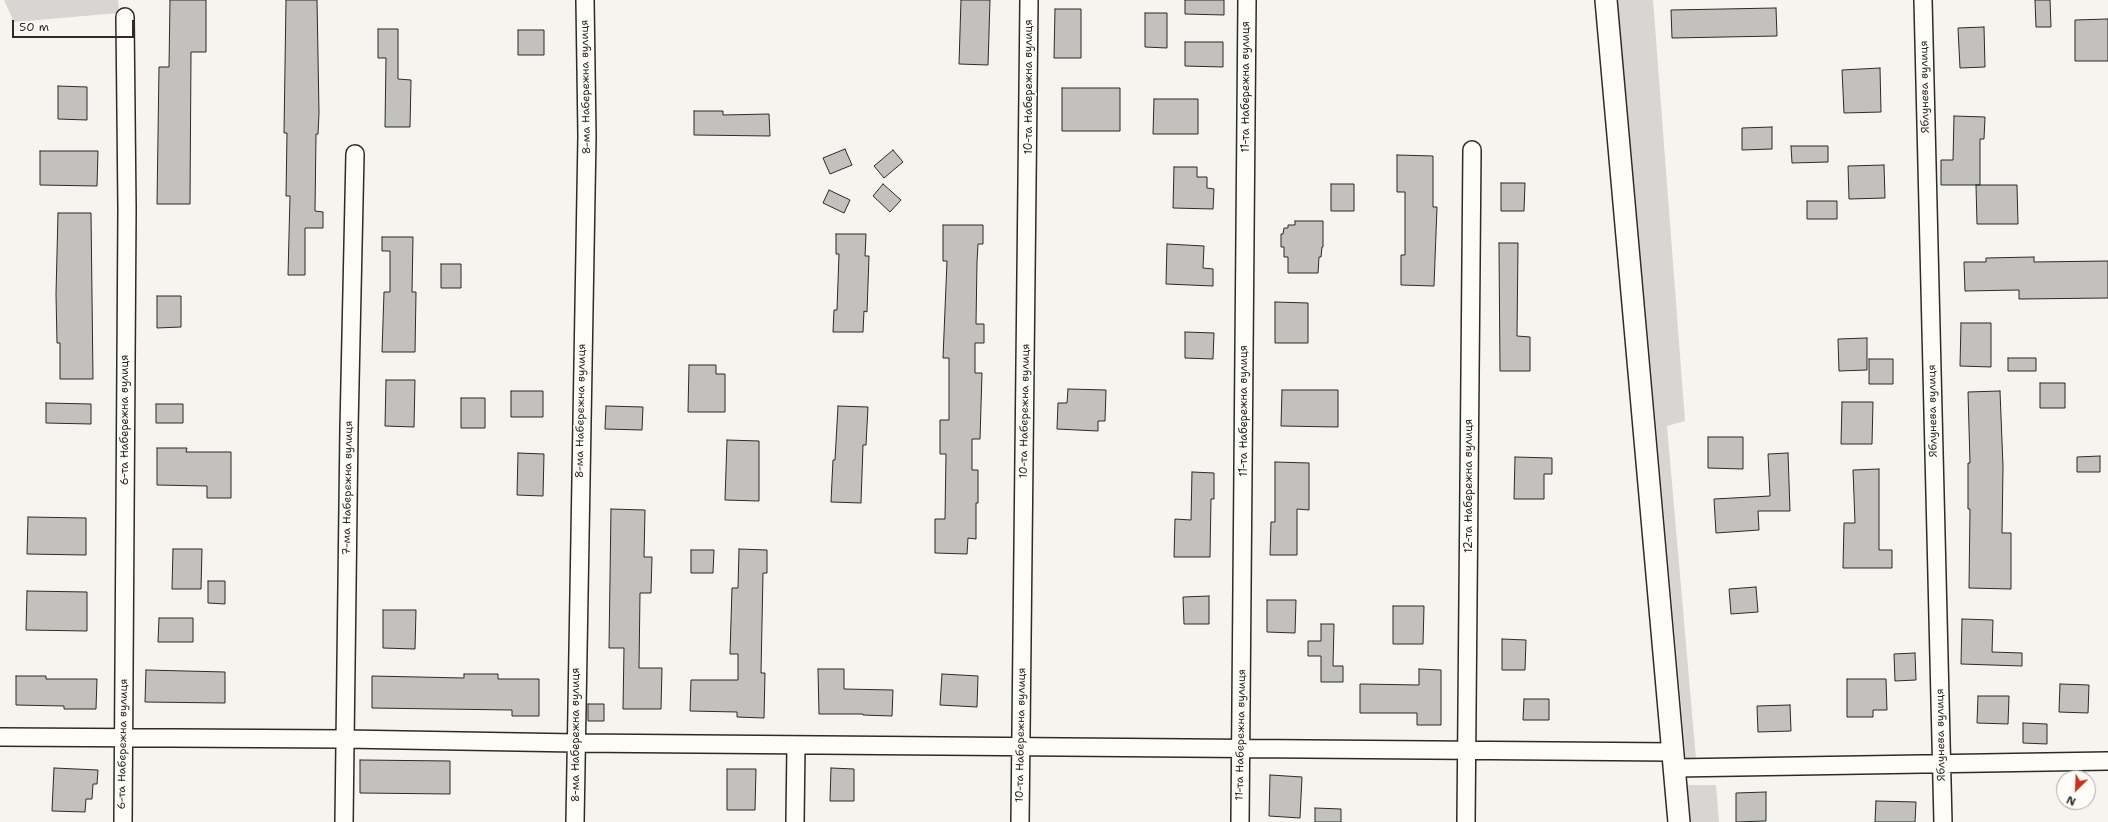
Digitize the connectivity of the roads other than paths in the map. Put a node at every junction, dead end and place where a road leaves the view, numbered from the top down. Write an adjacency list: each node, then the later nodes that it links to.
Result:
1 (585, 0): 12 (street, 8-ма Набережна вулиця)
2 (1029, 0): 14 (street, 10-та Набережна вулиця)
3 (1247, 0): 15 (street, 11-та Набережна вулиця)
4 (1606, 0): 17 (street)
5 (1923, 0): 19 (street, Яблунева вулиця)
6 (125, 17): 10 (street, 6-та Набережна вулиця)
7 (1472, 150): 16 (street, 12-та Набережна вулиця)
8 (355, 154): 11 (street, 7-ма Набережна вулиця)
9 (0, 737): 10 (street)
10 (124, 738): 11 (street); 20 (street, 6-та Набережна вулиця)
11 (345, 739): 12 (street); 21 (street, 7-ма Набережна вулиця)
12 (576, 743): 13 (street); 22 (street, 8-ма Набережна вулиця)
13 (796, 744): 14 (street); 23 (street)
14 (1021, 746): 15 (street); 24 (street, 10-та Набережна вулиця)
15 (1241, 748): 16 (street); 25 (street, 11-та Набережна вулиця)
16 (1467, 752): 17 (street); 26 (street, 12-та Набережна вулиця)
17 (1674, 760): 19 (street); 27 (street)
18 (2108, 761): 19 (street)
19 (1941, 764): 28 (street, Яблунева вулиця)
20 (123, 822)
21 (344, 822)
22 (575, 822)
23 (795, 822)
24 (1020, 822)
25 (1240, 822)
26 (1466, 822)
27 (1679, 822)
28 (1943, 822)

